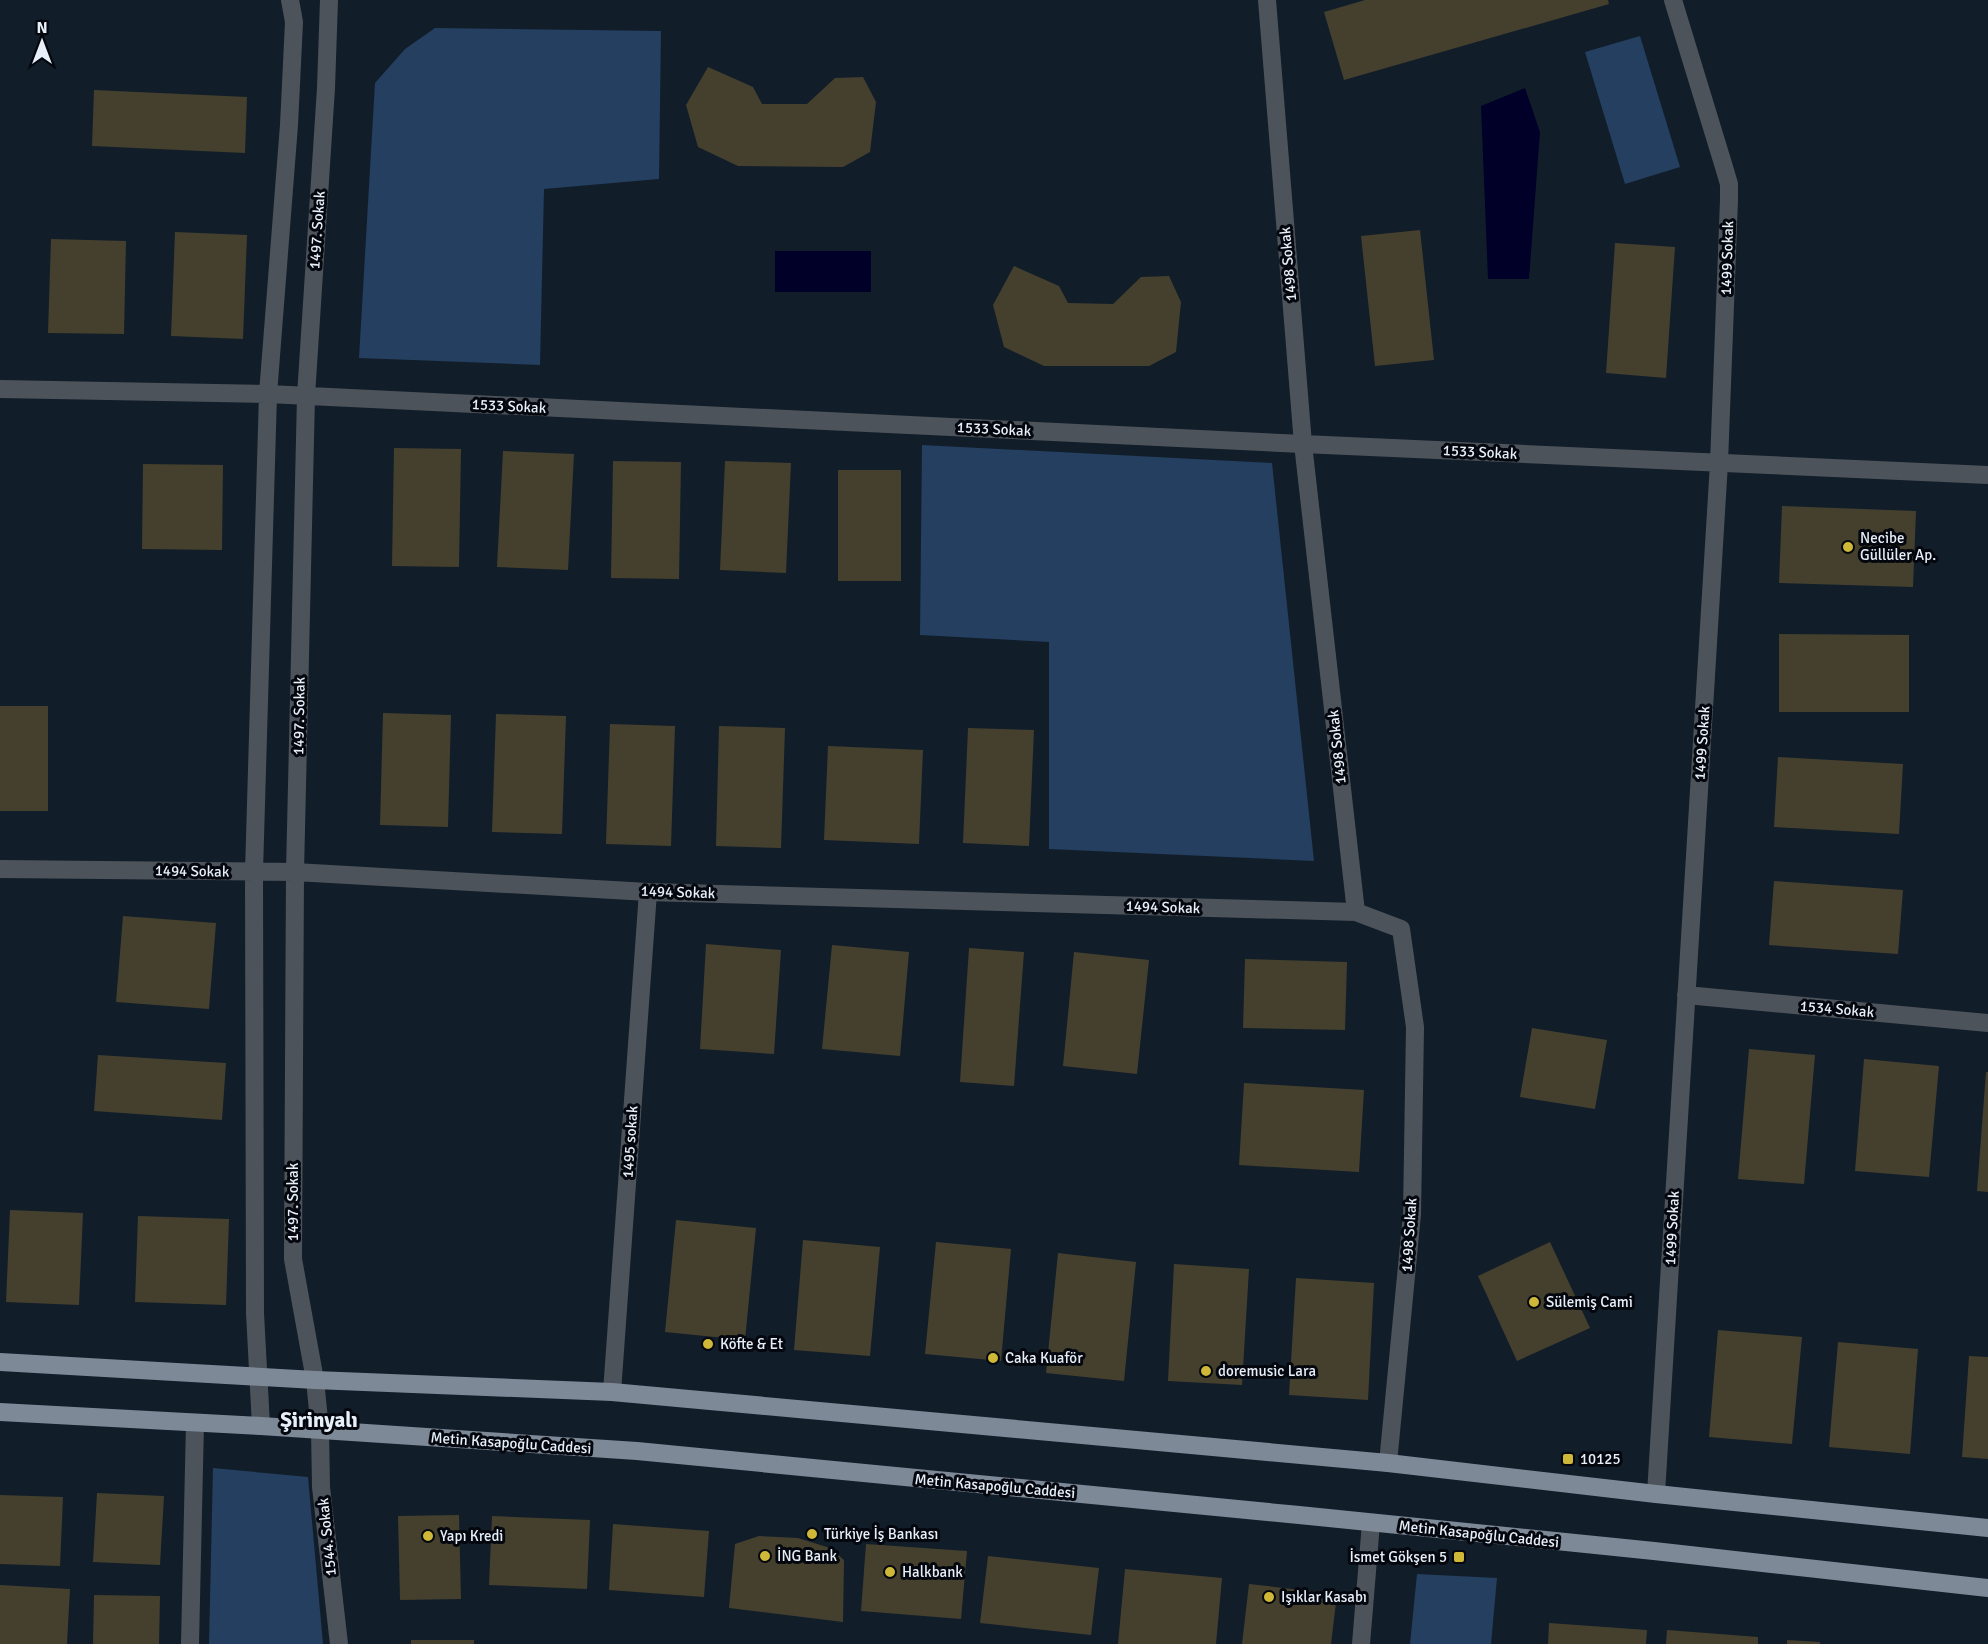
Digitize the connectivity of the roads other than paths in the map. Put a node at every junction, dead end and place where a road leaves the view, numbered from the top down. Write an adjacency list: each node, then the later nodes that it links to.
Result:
1 (290, 0): 6 (street)
2 (329, 0): 7 (street, 1497. Sokak)
3 (1267, 0): 8 (street, 1498 Sokak)
4 (1673, 0): 9 (street, 1499 Sokak)
5 (0, 389): 6 (street, 1533 Sokak)
6 (268, 394): 7 (street, 1533 Sokak); 12 (street)
7 (306, 396): 8 (street, 1533 Sokak); 13 (street, 1497. Sokak)
8 (1303, 444): 9 (street, 1533 Sokak); 15 (street, 1498 Sokak)
9 (1719, 463): 10 (street, 1533 Sokak); 16 (street, 1499 Sokak)
10 (1988, 475)
11 (0, 869): 12 (street, 1494 Sokak)
12 (254, 872): 13 (street, 1494 Sokak); 19 (street)
13 (295, 872): 14 (street, 1494 Sokak); 20 (street, 1497. Sokak)
14 (648, 892): 15 (street, 1494 Sokak); 21 (street, 1495 sokak)
15 (1356, 912): 26 (street, 1498 Sokak)
16 (1686, 995): 17 (street, 1534 Sokak); 27 (street, 1499 Sokak)
17 (1988, 1023)
18 (0, 1362): 19 (main road)
19 (258, 1376): 20 (main road); 24 (street)
20 (315, 1380): 21 (main road); 25 (street, 1497. Sokak)
21 (612, 1392): 26 (main road)
22 (0, 1413): 23 (main road, Metin Kasapoğlu Caddesi)
23 (195, 1423): 24 (main road, Metin Kasapoğlu Caddesi); 31 (street)
24 (261, 1426): 25 (main road, Metin Kasapoğlu Caddesi)
25 (320, 1430): 28 (main road, Metin Kasapoğlu Caddesi); 32 (street, 1544. Sokak)
26 (1388, 1463): 27 (main road)
27 (1656, 1494): 29 (main road)
28 (1371, 1523): 30 (main road, Metin Kasapoğlu Caddesi); 33 (street)
29 (1988, 1527)
30 (1988, 1588)
31 (190, 1644)
32 (339, 1644)
33 (1362, 1644)

